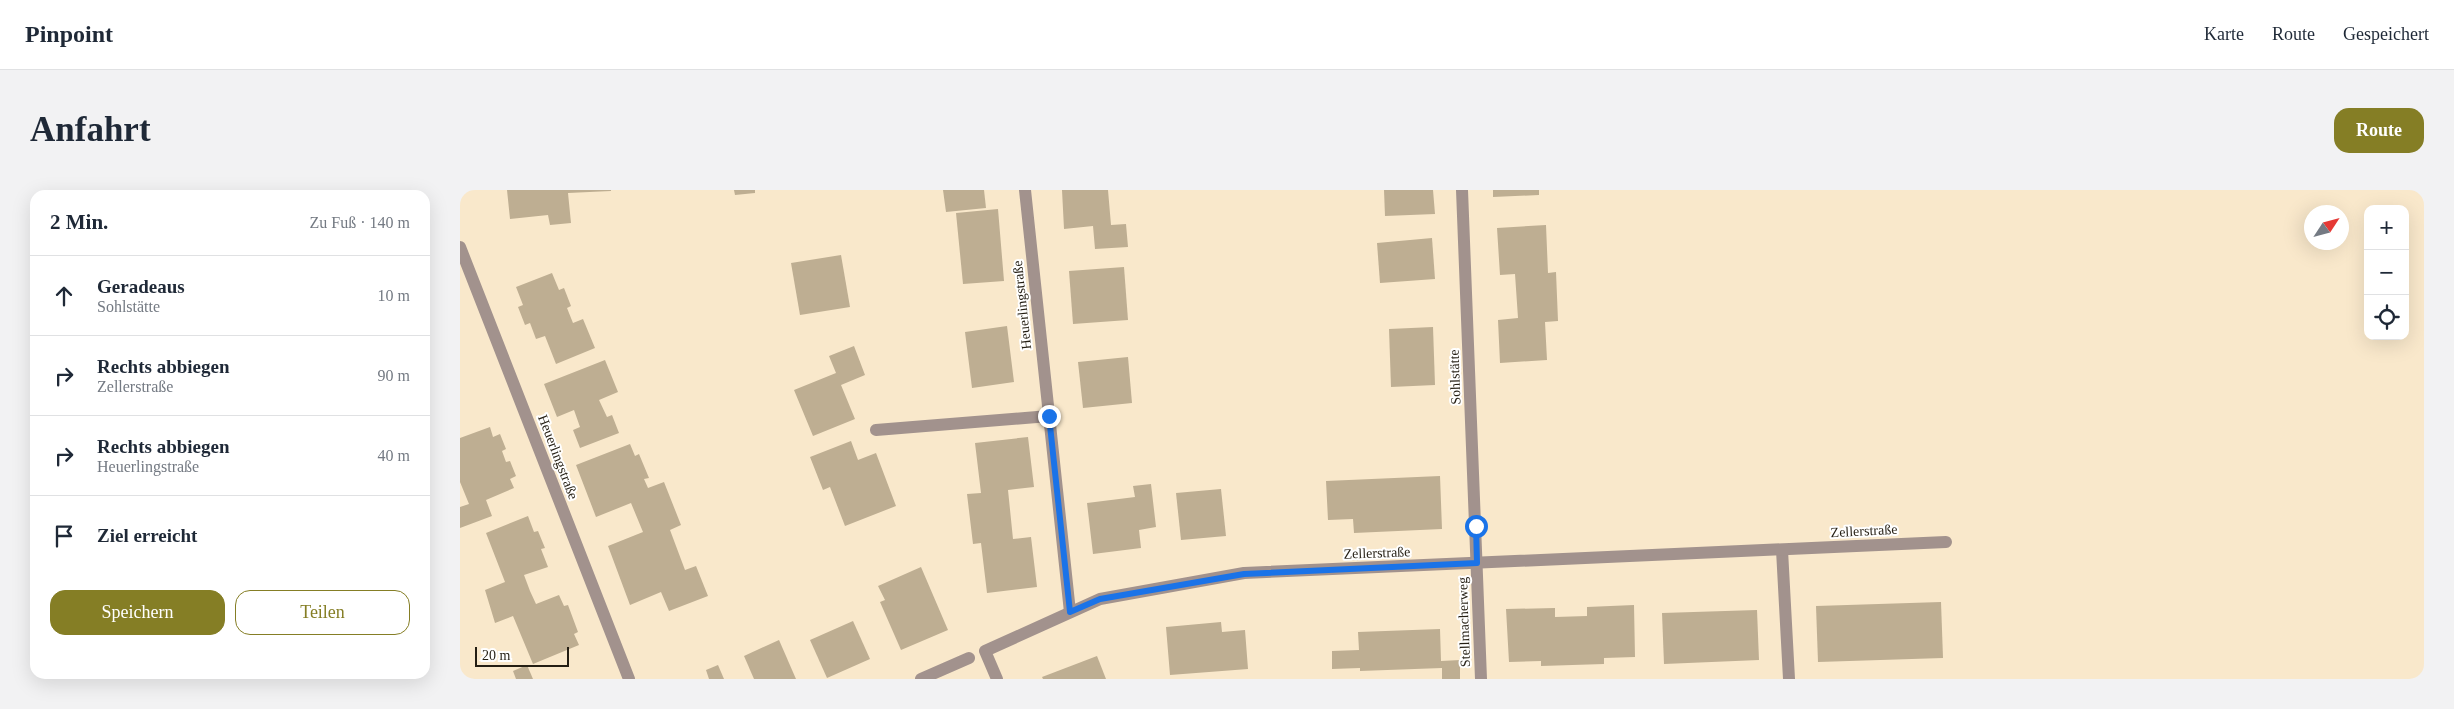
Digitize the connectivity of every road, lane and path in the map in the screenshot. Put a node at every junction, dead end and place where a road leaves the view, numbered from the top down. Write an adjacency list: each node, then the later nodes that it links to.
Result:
1 (1025, 190): 4 (street, Heuerlingstraße)
2 (1462, 190): 8 (street, Sohlstätte)
3 (460, 247): 11 (street, Heuerlingstraße)
4 (1049, 416): 5 (street); 9 (street, Heuerlingstraße)
5 (876, 430)
6 (1946, 542): 7 (street, Zellerstraße)
7 (1782, 550): 8 (street, Zellerstraße); 15 (street)
8 (1477, 563): 9 (street, Zellerstraße); 14 (street, Stellmacherweg)
9 (1070, 612): 13 (street, Zellerstraße)
10 (969, 658): 12 (street)
11 (629, 679)
12 (921, 679)
13 (996, 679)
14 (1481, 679)
15 (1788, 679)

